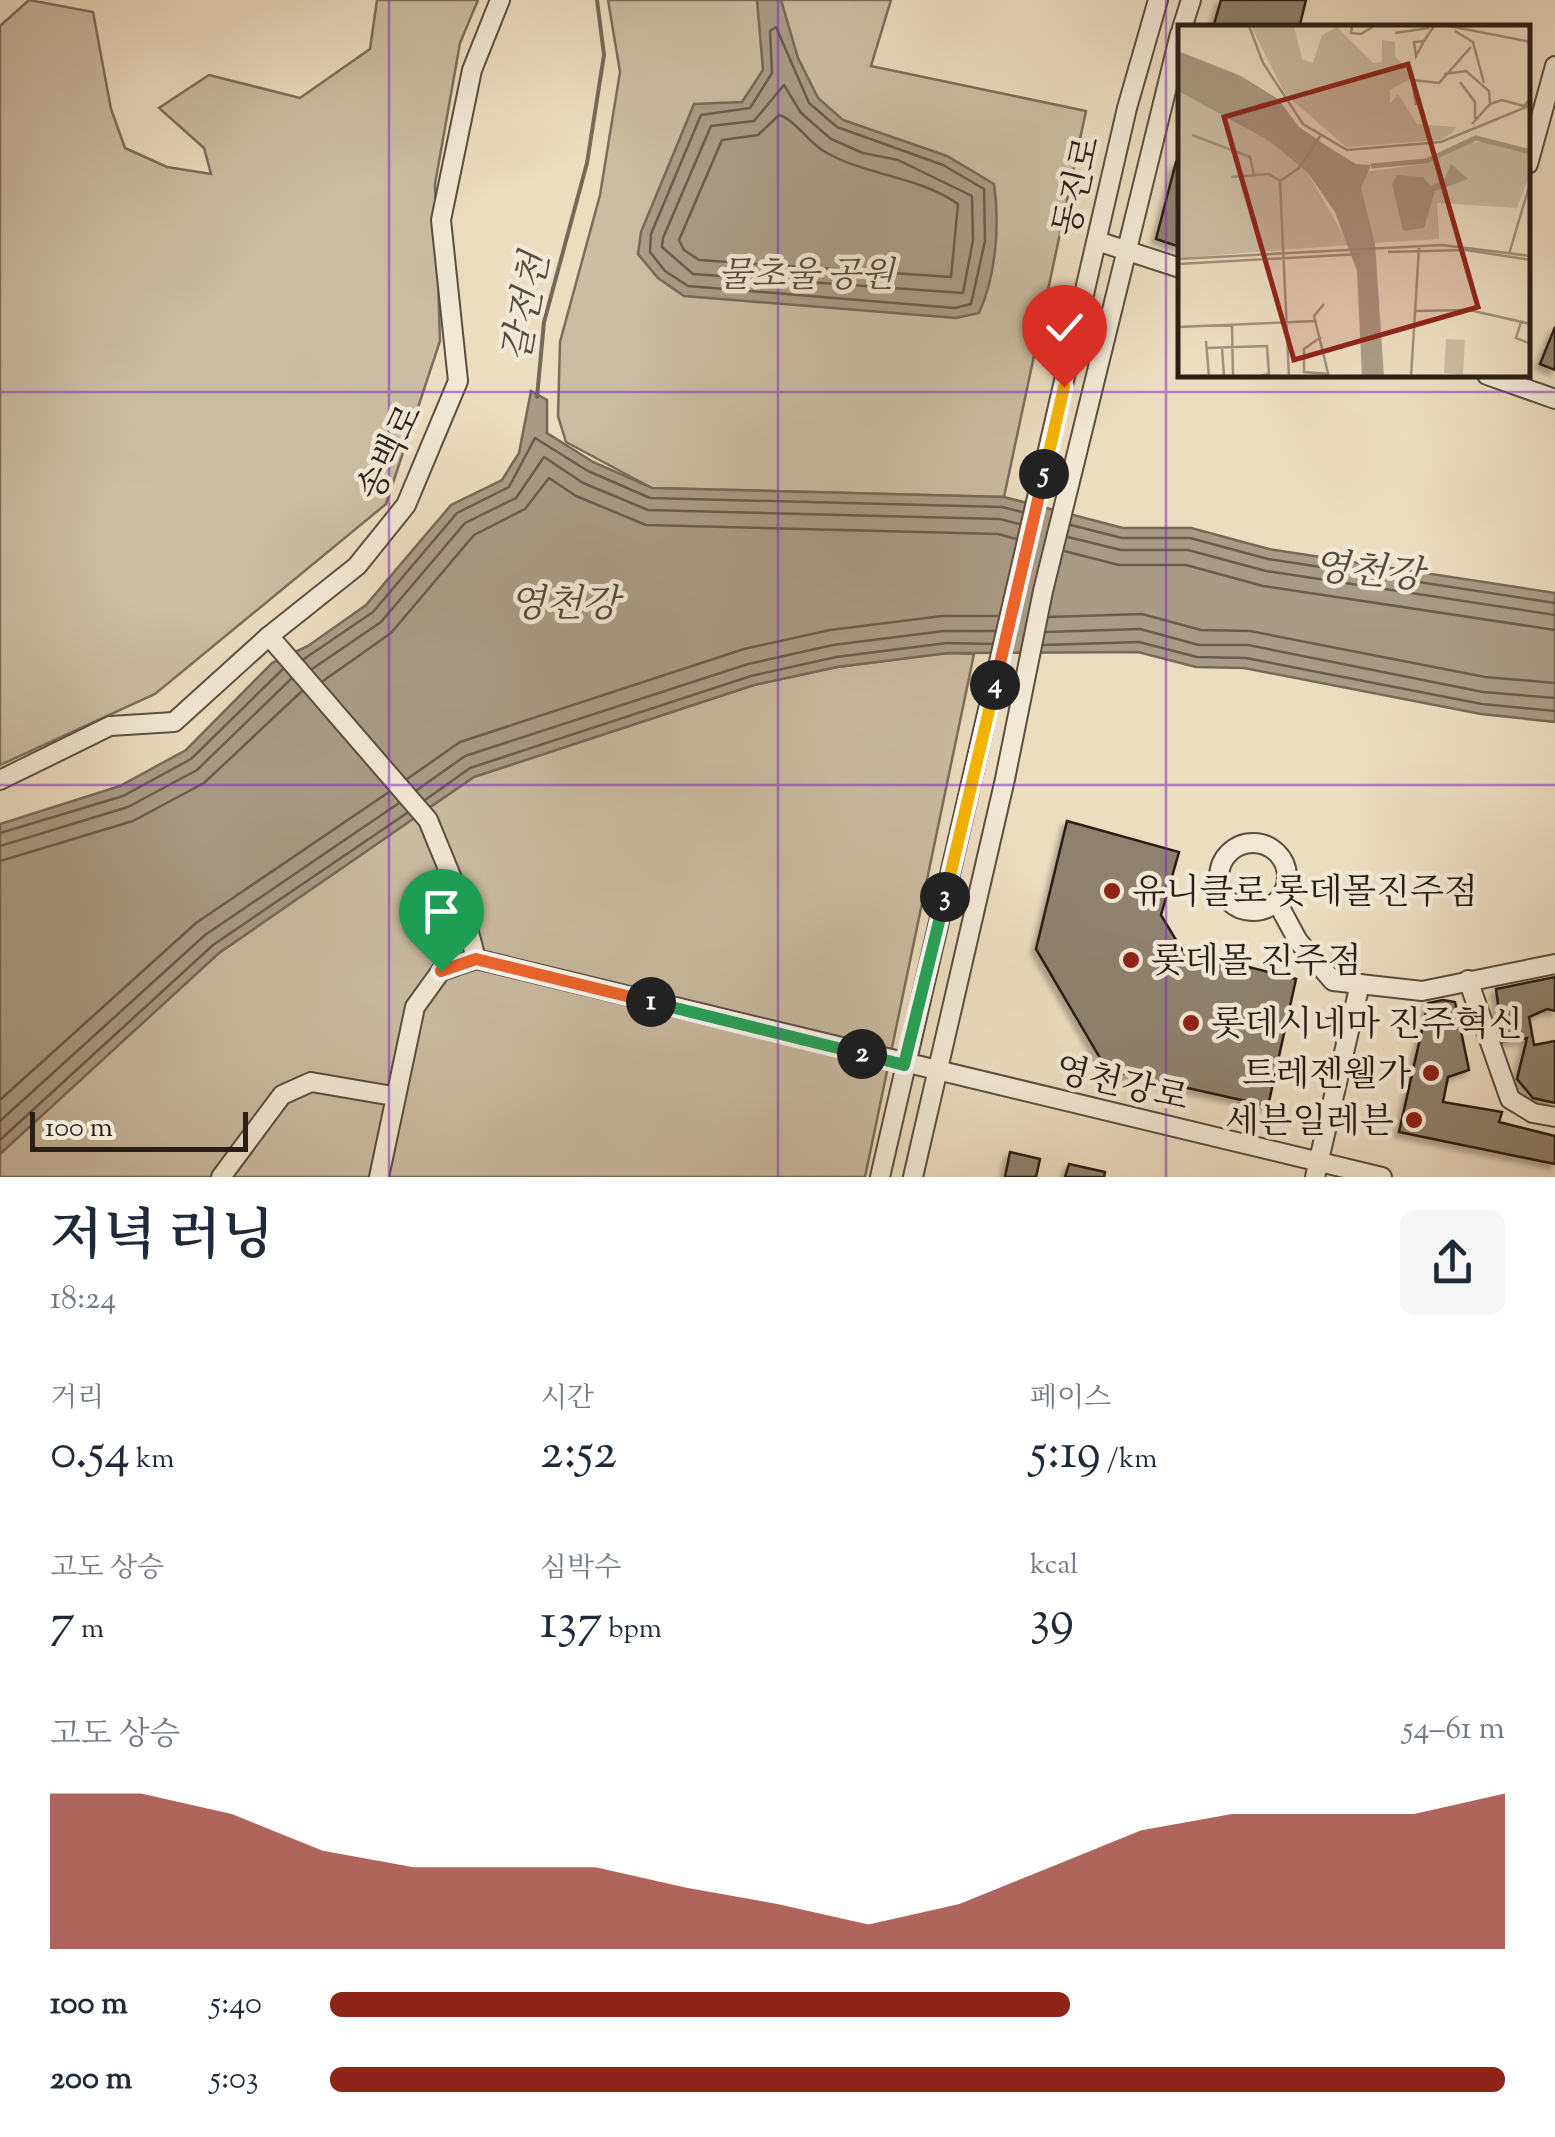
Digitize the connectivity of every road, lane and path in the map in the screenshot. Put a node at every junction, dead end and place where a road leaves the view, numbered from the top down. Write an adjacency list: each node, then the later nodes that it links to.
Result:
1 (500, 0): 13 (street, 송백로)
2 (1158, 0): 8 (street, 동진로)
3 (1191, 0): 4 (street, 동진로)
4 (1183, 25)
5 (1178, 43): 9 (street, 동진로)
6 (1555, 66): 7 (street)
7 (1530, 157)
8 (1097, 241): 9 (street); 20 (street, 동진로)
9 (1126, 248): 10 (street); 21 (street, 동진로)
10 (1178, 267)
11 (1495, 378): 12 (street)
12 (1555, 398)
13 (269, 636): 14 (street, 송백로); 16 (street)
14 (0, 780)
15 (1277, 902): 19 (street)
16 (476, 959): 20 (street, 영천강로); 22 (street)
17 (1555, 964): 18 (street)
18 (1468, 980): 19 (street); 23 (street)
19 (1360, 984): 24 (street)
20 (904, 1065): 21 (street, 영천강로); 27 (street)
21 (937, 1072): 24 (street, 영천강로); 28 (street)
22 (393, 1096): 25 (street); 26 (street)
23 (1555, 1117)
24 (1316, 1170): 29 (street, 영천강로)
25 (220, 1177)
26 (380, 1177)
27 (880, 1177)
28 (913, 1177)
29 (1382, 1177)

